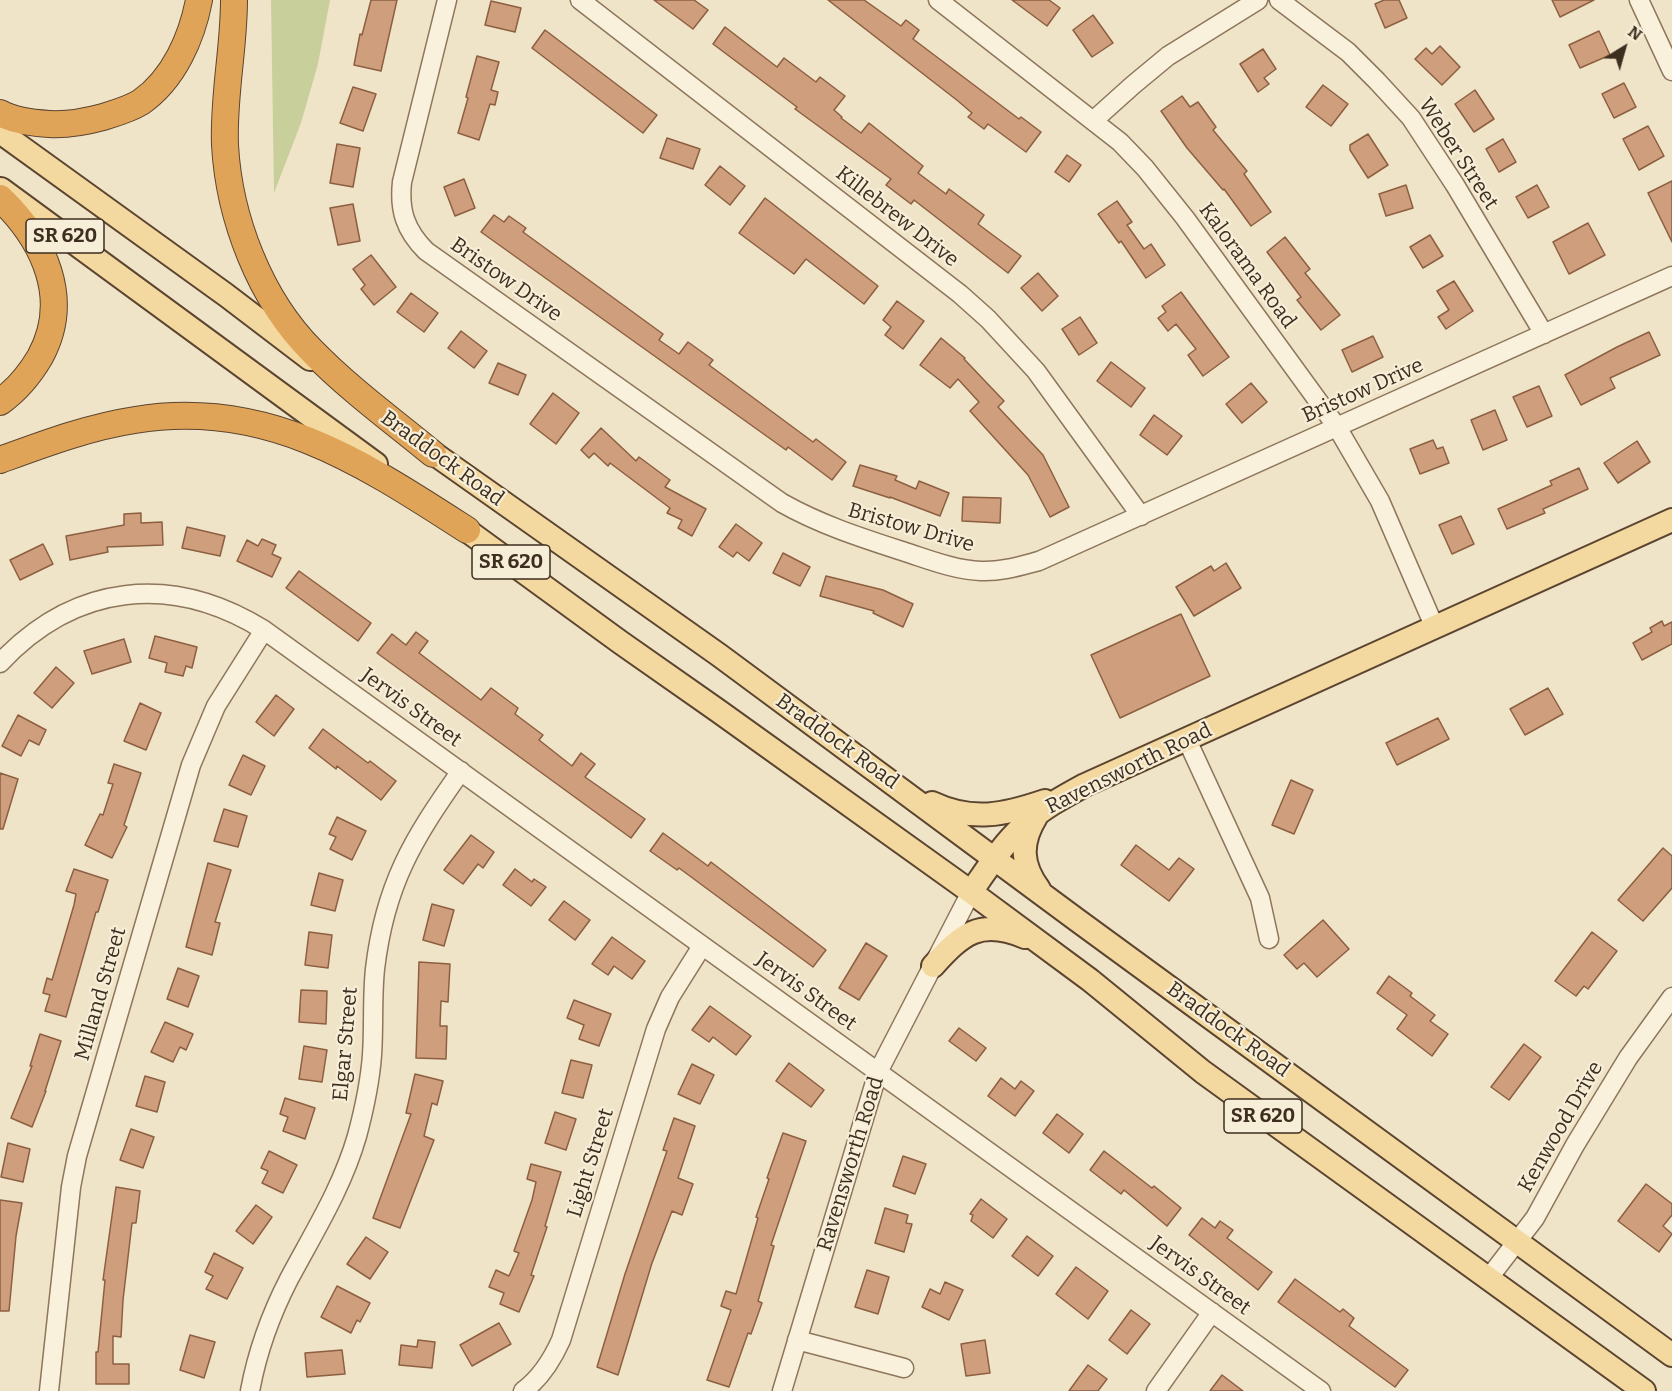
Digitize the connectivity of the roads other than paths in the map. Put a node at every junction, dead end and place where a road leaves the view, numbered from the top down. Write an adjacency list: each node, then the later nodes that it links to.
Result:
1 (199, 0): 10 (highway)
2 (234, 0): 19 (highway)
3 (447, 0): 21 (street, Bristow Drive)
4 (580, 0): 21 (street, Killebrew Drive)
5 (938, 0): 11 (street, Kalorama Road)
6 (1258, 0): 11 (street)
7 (1280, 0): 16 (street, Weber Street)
8 (1640, 0): 9 (street)
9 (1672, 72)
10 (0, 113)
11 (1094, 120): 18 (street, Kalorama Road)
12 (0, 132): 19 (main road, Braddock Road / SR 620)
13 (0, 188): 23 (main road, Braddock Road / SR 620)
14 (0, 198): 17 (highway)
15 (1672, 276): 16 (street, Bristow Drive)
16 (1544, 334): 18 (street, Bristow Drive)
17 (0, 402)
18 (1336, 427): 21 (street, Bristow Drive); 24 (street, Kalorama Road)
19 (433, 454): 28 (main road, Braddock Road / SR 620)
20 (0, 460): 23 (highway)
21 (1141, 516)
22 (1672, 520): 24 (main road, Ravensworth Road)
23 (467, 530): 33 (main road, Braddock Road / SR 620)
24 (1435, 628): 27 (main road, Ravensworth Road)
25 (264, 630): 26 (street); 29 (street, Jervis Street); 47 (street, Milland Street)
26 (0, 663)
27 (1187, 740): 30 (main road, Ravensworth Road); 35 (street)
28 (869, 766): 30 (main road); 32 (main road, Braddock Road / SR 620)
29 (461, 771): 37 (street, Jervis Street); 48 (street, Elgar Street)
30 (1085, 785): 31 (main road, Ravensworth Road)
31 (1038, 813): 32 (main road, Ravensworth Road); 34 (main road)
32 (994, 858): 33 (main road, Ravensworth Road); 34 (main road, Braddock Road / SR 620)
33 (971, 892): 36 (main road, Braddock Road / SR 620); 38 (street, Ravensworth Road)
34 (1046, 897): 41 (main road, Braddock Road / SR 620)
35 (1269, 939)
36 (1043, 945): 38 (main road); 42 (main road, Braddock Road / SR 620)
37 (702, 946): 40 (street, Jervis Street); 49 (street, Light Street)
38 (933, 966): 40 (street, Ravensworth Road)
39 (1672, 997): 41 (street, Kenwood Drive)
40 (878, 1072): 43 (street, Jervis Street); 44 (street, Ravensworth Road)
41 (1518, 1241): 42 (street, Kenwood Drive); 45 (main road, Braddock Road / SR 620)
42 (1488, 1279): 53 (main road, Braddock Road / SR 620)
43 (1212, 1312): 51 (street); 52 (street, Jervis Street)
44 (797, 1340): 46 (street); 50 (street, Ravensworth Road)
45 (1672, 1355)
46 (903, 1368)
47 (49, 1391)
48 (250, 1391)
49 (523, 1391)
50 (782, 1391)
51 (1156, 1391)
52 (1321, 1391)
53 (1644, 1391)

